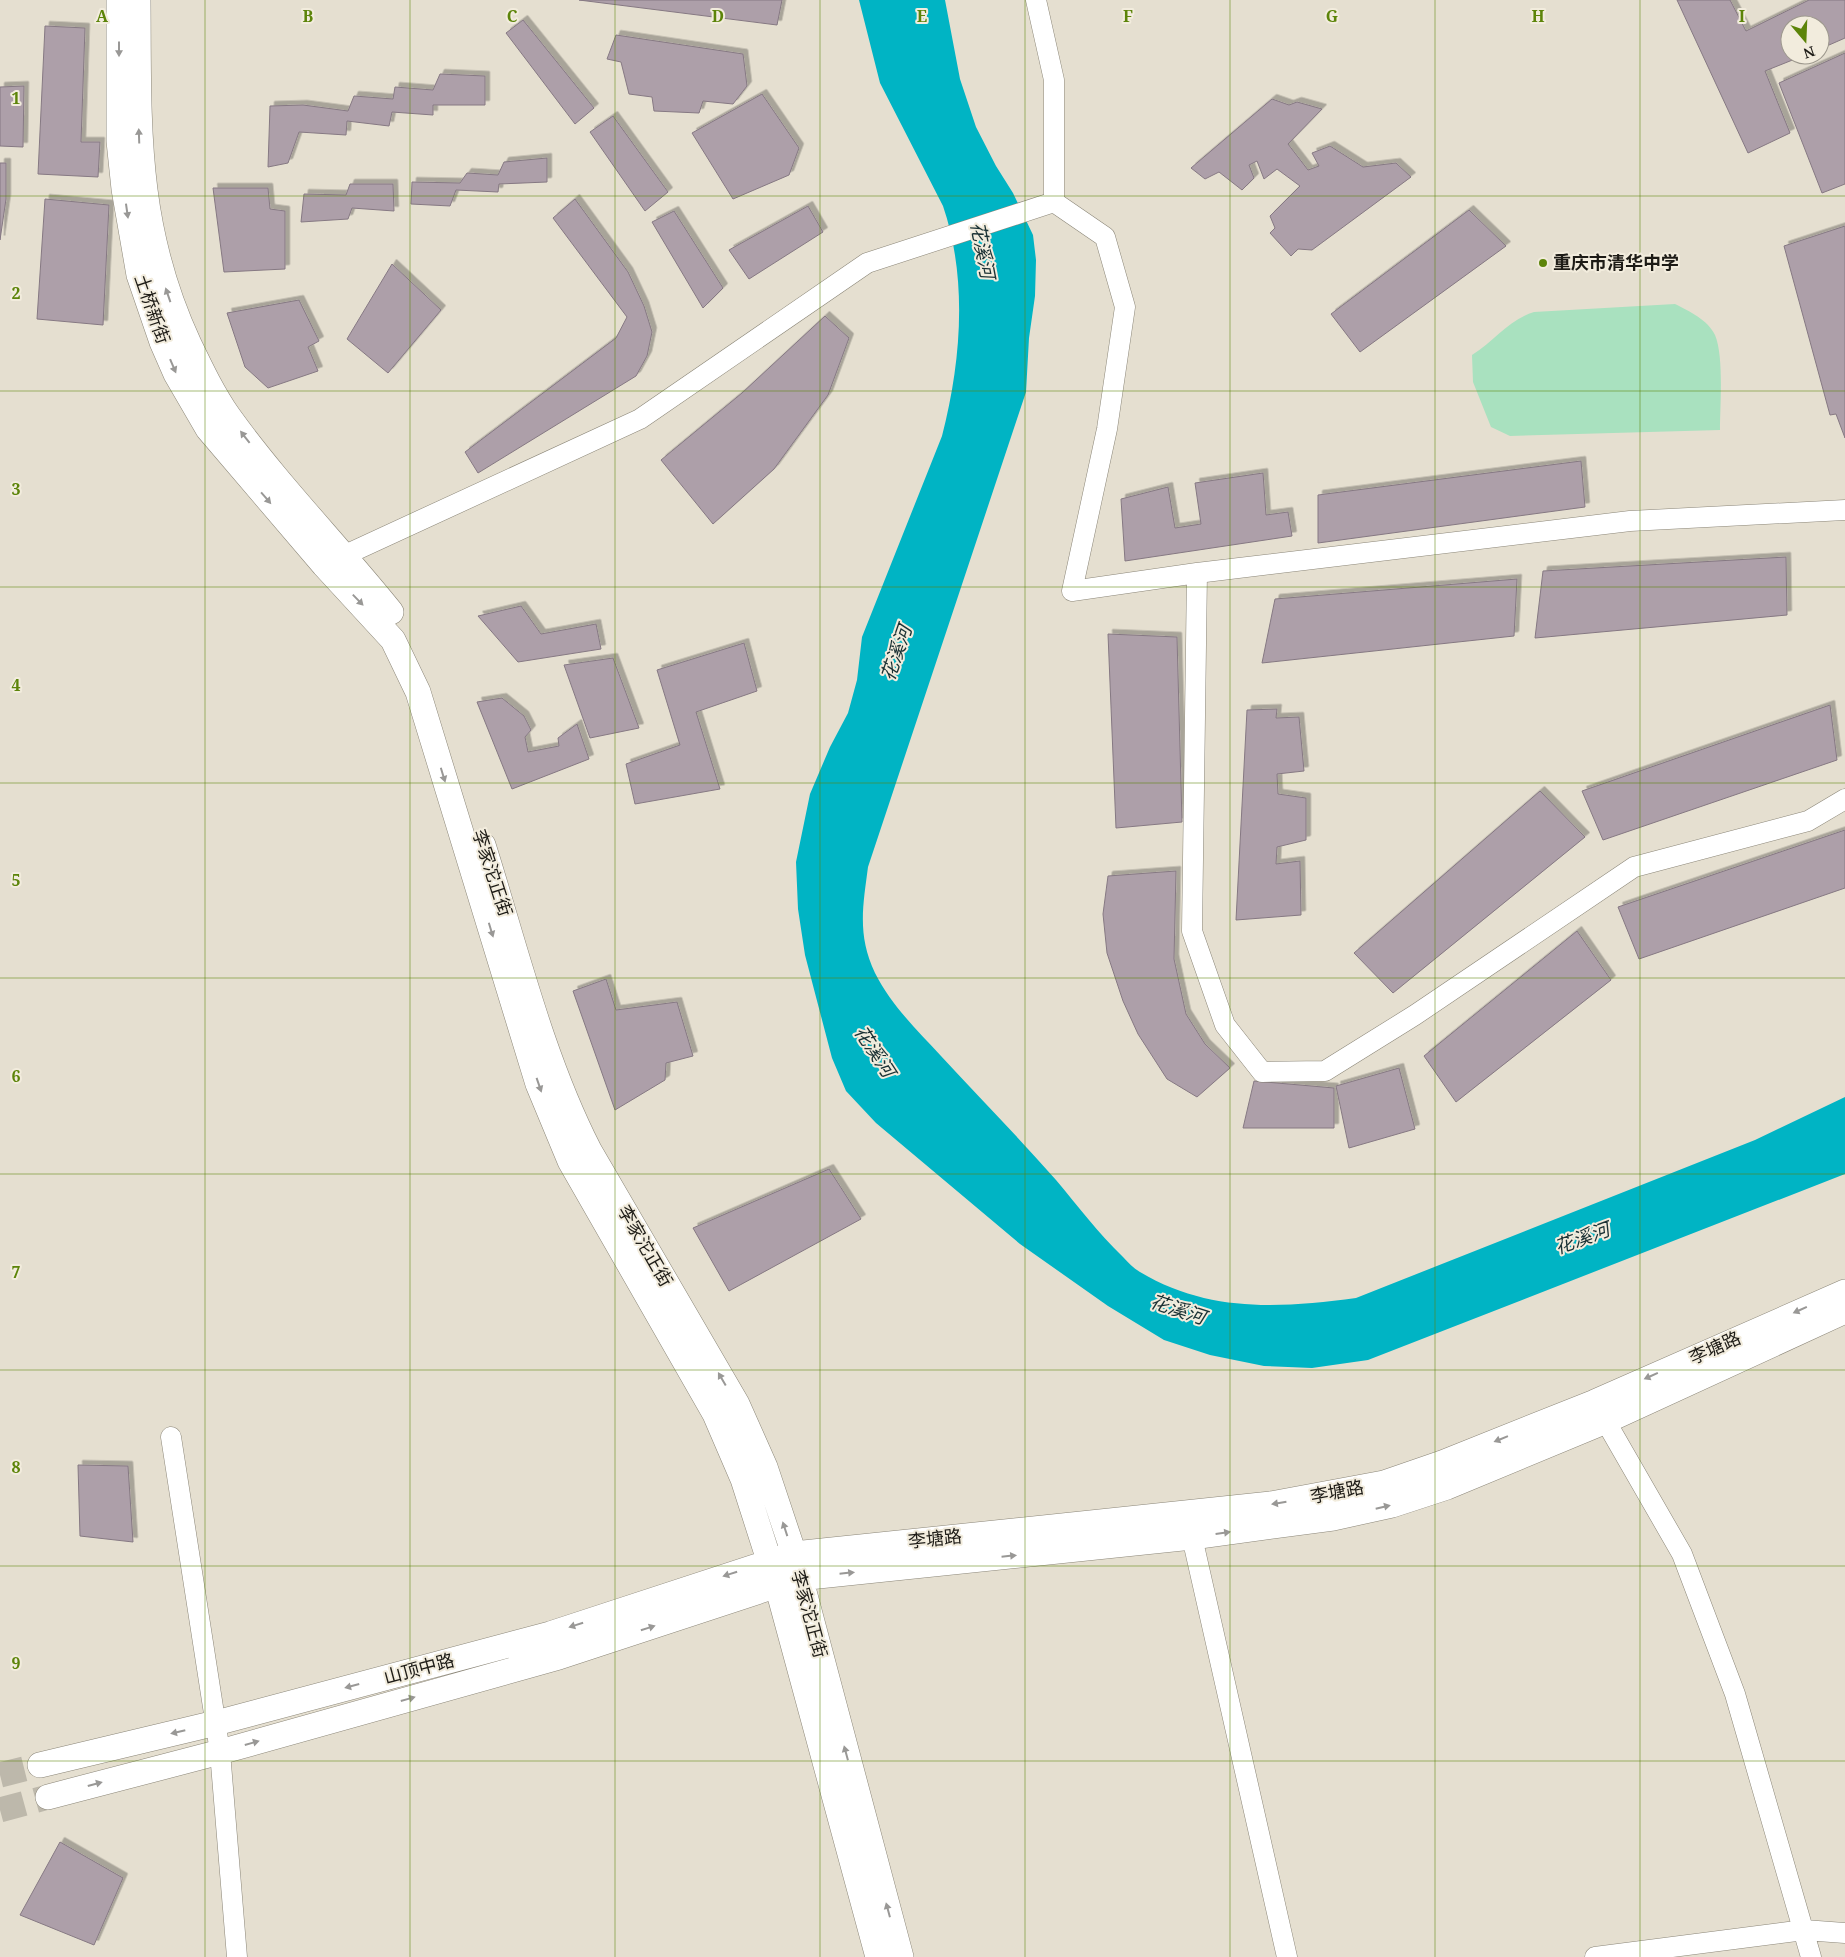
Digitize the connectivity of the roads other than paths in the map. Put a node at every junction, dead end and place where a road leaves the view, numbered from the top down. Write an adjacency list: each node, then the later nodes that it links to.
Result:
1 (119, 0): 6 (main road, 土桥新街, one-way to 6)
2 (138, 0): 6 (main road, 土桥新街, one-way to 2)
3 (1036, 0): 4 (street)
4 (1054, 202): 6 (street); 7 (street)
5 (1845, 510): 7 (street)
6 (333, 561): 14 (main road, 李家沱正街, one-way to 6); 15 (main road, 李家沱正街, one-way to 15)
7 (1197, 573): 8 (street)
8 (1845, 799)
9 (1845, 1292): 11 (main road, 李塘路, one-way to 11)
10 (1845, 1312): 11 (main road, 李塘路)
11 (1600, 1411): 13 (main road, 李塘路, one-way to 11); 14 (main road, 李塘路, one-way to 14); 21 (street)
12 (171, 1437): 17 (street)
13 (1192, 1537): 16 (main road, 李塘路, one-way to 13); 26 (street)
14 (794, 1554): 15 (main road, 山顶中路); 16 (main road, 李家沱正街)
15 (770, 1561): 16 (main road, 李家沱正街); 17 (main road, 山顶中路, one-way to 17)
16 (788, 1582): 18 (main road, 山顶中路, one-way to 16); 24 (main road, 李家沱正街); 25 (main road, 李家沱正街, one-way to 16)
17 (216, 1722): 18 (street); 19 (main road, 山顶中路, one-way to 19)
18 (220, 1752): 20 (main road, 山顶中路, one-way to 18); 23 (street)
19 (40, 1765)
20 (48, 1797)
21 (1804, 1930): 22 (street); 27 (street); 28 (street)
22 (1845, 1933)
23 (237, 1957)
24 (878, 1957)
25 (901, 1957)
26 (1286, 1957)
27 (1595, 1957)
28 (1811, 1957)

